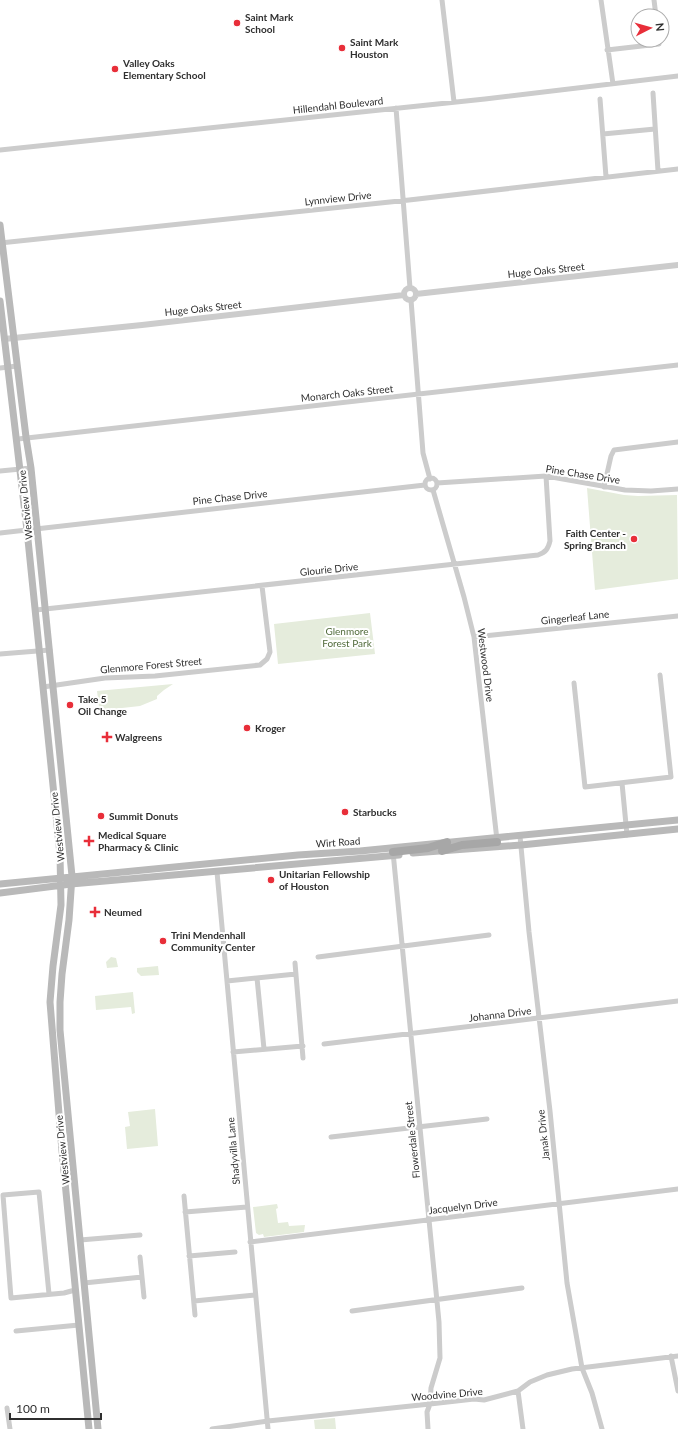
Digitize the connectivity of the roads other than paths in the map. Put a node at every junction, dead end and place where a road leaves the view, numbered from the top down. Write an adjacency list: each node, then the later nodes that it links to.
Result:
1 (442, 0): 9 (street)
2 (601, 0): 4 (street)
3 (630, 46): 4 (street)
4 (607, 50): 6 (street)
5 (678, 76): 6 (street, Hillendahl Boulevard)
6 (613, 84): 9 (street, Hillendahl Boulevard)
7 (653, 94): 11 (street)
8 (600, 99): 12 (street)
9 (454, 102): 10 (street, Hillendahl Boulevard)
10 (396, 108): 13 (street, Hillendahl Boulevard); 17 (street)
11 (655, 128): 12 (street); 15 (street)
12 (603, 134): 16 (street)
13 (0, 150)
14 (678, 169): 15 (street, Lynnview Drive)
15 (658, 171): 16 (street, Lynnview Drive)
16 (606, 177): 17 (street, Lynnview Drive)
17 (404, 200): 19 (street, Lynnview Drive); 21 (street)
18 (0, 224): 19 (main road, Westview Drive)
19 (1, 243): 26 (main road, Westview Drive)
20 (678, 265): 22 (street, Huge Oaks Street)
21 (410, 288): 22 (street); 23 (street)
22 (416, 294): 24 (street)
23 (404, 295): 24 (street); 26 (street, Huge Oaks Street)
24 (411, 300): 31 (street)
25 (0, 301): 27 (main road, Westview Drive)
26 (14, 338): 27 (street, Huge Oaks Street); 29 (main road, Westview Drive)
27 (4, 339): 30 (main road, Westview Drive)
28 (678, 365): 31 (street, Monarch Oaks Street)
29 (17, 366): 30 (street); 32 (main road, Westview Drive)
30 (4, 367): 33 (main road, Westview Drive)
31 (418, 395): 32 (street, Monarch Oaks Street); 39 (street)
32 (26, 438): 33 (street, Monarch Oaks Street); 35 (main road, Westview Drive)
33 (18, 439): 36 (main road, Westview Drive)
34 (678, 442): 42 (street)
35 (31, 468): 36 (street); 45 (main road, Westview Drive)
36 (21, 469): 37 (street); 46 (main road, Westview Drive)
37 (0, 471)
38 (546, 476): 40 (street, Pine Chase Drive); 42 (street, Pine Chase Drive); 48 (street, Glourie Drive)
39 (430, 479): 40 (street); 41 (street)
40 (437, 483): 44 (street)
41 (425, 485): 44 (street); 45 (street, Pine Chase Drive)
42 (604, 486): 43 (street, Pine Chase Drive)
43 (678, 489)
44 (433, 490): 48 (street, Westwood Drive)
45 (37, 528): 46 (street, Pine Chase Drive); 50 (main road, Westview Drive)
46 (28, 530): 47 (street, Pine Chase Drive); 51 (main road, Westview Drive)
47 (0, 533)
48 (454, 564): 49 (street, Glourie Drive); 53 (street, Westwood Drive)
49 (262, 586): 50 (street, Glourie Drive); 59 (street, Glenmore Forest Street)
50 (46, 609): 51 (street, Glourie Drive); 55 (main road, Westview Drive)
51 (36, 610): 54 (main road, Westview Drive)
52 (678, 616): 53 (street, Gingerleaf Lane)
53 (474, 637): 68 (street, Westwood Drive)
54 (40, 650): 55 (street); 56 (street); 60 (main road, Westview Drive)
55 (50, 650): 59 (main road, Westview Drive)
56 (0, 654)
57 (660, 675): 61 (street)
58 (574, 683): 61 (street)
59 (53, 684): 60 (street, Glenmore Forest Street); 73 (main road, Westview Drive)
60 (43, 687): 74 (main road, Westview Drive)
61 (622, 783): 63 (street)
62 (678, 820): 63 (main road)
63 (626, 826): 65 (street); 66 (main road)
64 (678, 829): 65 (main road)
65 (627, 835): 69 (main road)
66 (520, 836): 68 (main road); 69 (street, Janak Drive)
67 (447, 842): 68 (main road); 70 (main road)
68 (497, 842): 69 (main road); 71 (main road)
69 (521, 845): 90 (street, Janak Drive)
70 (393, 851): 71 (main road, Wirt Road); 72 (main road, Wirt Road); 73 (main road, Wirt Road); 79 (street, Flowerdale Street)
71 (442, 851)
72 (217, 872): 76 (main road, Wirt Road); 86 (street, Shadyvilla Lane)
73 (72, 876): 74 (main road, Wirt Road); 76 (main road, Westview Drive)
74 (62, 881): 75 (main road, Wirt Road); 76 (main road, Wirt Road); 77 (main road, Wirt Road); 82 (main road, Westview Drive)
75 (0, 884)
76 (72, 884): 83 (main road, Westview Drive)
77 (0, 893)
78 (489, 935): 79 (street)
79 (402, 946): 80 (street); 91 (street, Flowerdale Street)
80 (318, 957)
81 (295, 963): 84 (street)
82 (53, 972): 83 (main road); 88 (main road, Westview Drive)
83 (62, 974): 89 (main road, Westview Drive)
84 (296, 974): 85 (street); 93 (street)
85 (258, 978): 86 (street); 94 (street)
86 (226, 981): 95 (street, Shadyvilla Lane)
87 (678, 1001): 90 (street, Johanna Drive)
88 (50, 1002): 89 (main road); 98 (main road, Westview Drive)
89 (60, 1002): 97 (main road, Westview Drive)
90 (539, 1018): 91 (street, Johanna Drive); 104 (street, Janak Drive)
91 (410, 1034): 92 (street, Johanna Drive); 100 (street, Flowerdale Street)
92 (324, 1044)
93 (302, 1046): 94 (street); 96 (street)
94 (264, 1049): 95 (street)
95 (233, 1052): 105 (street, Shadyvilla Lane)
96 (303, 1058)
97 (68, 1115): 98 (main road); 108 (main road, Westview Drive)
98 (59, 1116): 109 (main road, Westview Drive)
99 (487, 1119): 100 (street)
100 (419, 1128): 101 (street); 107 (street, Flowerdale Street)
101 (331, 1137)
102 (678, 1189): 104 (street, Jacquelyn Drive)
103 (184, 1196): 106 (street)
104 (559, 1203): 107 (street, Jacquelyn Drive); 133 (street, Janak Drive)
105 (247, 1207): 106 (street); 112 (street, Shadyvilla Lane)
106 (185, 1212): 114 (street)
107 (429, 1220): 112 (street, Jacquelyn Drive); 123 (street, Flowerdale Street)
108 (78, 1225): 109 (main road); 111 (main road, Westview Drive)
109 (69, 1226): 119 (main road, Westview Drive)
110 (140, 1235): 111 (street)
111 (80, 1240): 117 (main road, Westview Drive)
112 (250, 1242): 121 (street, Shadyvilla Lane)
113 (235, 1252): 114 (street)
114 (190, 1256): 124 (street)
115 (140, 1257): 116 (street)
116 (142, 1276): 117 (street); 122 (street)
117 (84, 1283): 130 (main road, Westview Drive)
118 (522, 1288): 123 (street)
119 (76, 1290): 120 (street); 127 (main road, Westview Drive)
120 (48, 1294): 120 (street)
121 (255, 1295): 124 (street); 138 (street, Shadyvilla Lane)
122 (144, 1297)
123 (437, 1299): 125 (street); 136 (street, Flowerdale Street)
124 (194, 1300): 126 (street)
125 (352, 1312)
126 (195, 1315)
127 (79, 1325): 128 (street); 129 (main road, Westview Drive)
128 (16, 1331)
129 (80, 1338): 130 (main road); 140 (main road, Westview Drive)
130 (89, 1338): 141 (main road, Westview Drive)
131 (671, 1356): 132 (street, Woodvine Drive); 133 (street, Woodvine Drive); 135 (street)
132 (678, 1356)
133 (582, 1368): 134 (street, Woodvine Drive); 146 (street, Janak Drive)
134 (518, 1391): 136 (street, Woodvine Drive); 145 (street)
135 (678, 1391)
136 (430, 1404): 138 (street, Woodvine Drive); 144 (street, Flowerdale Street)
137 (7, 1408): 139 (street)
138 (268, 1421): 142 (street, Woodvine Drive); 143 (street, Shadyvilla Lane)
139 (10, 1429)
140 (89, 1429)
141 (98, 1429)
142 (212, 1429)
143 (268, 1429)
144 (428, 1429)
145 (522, 1429)
146 (602, 1429)

